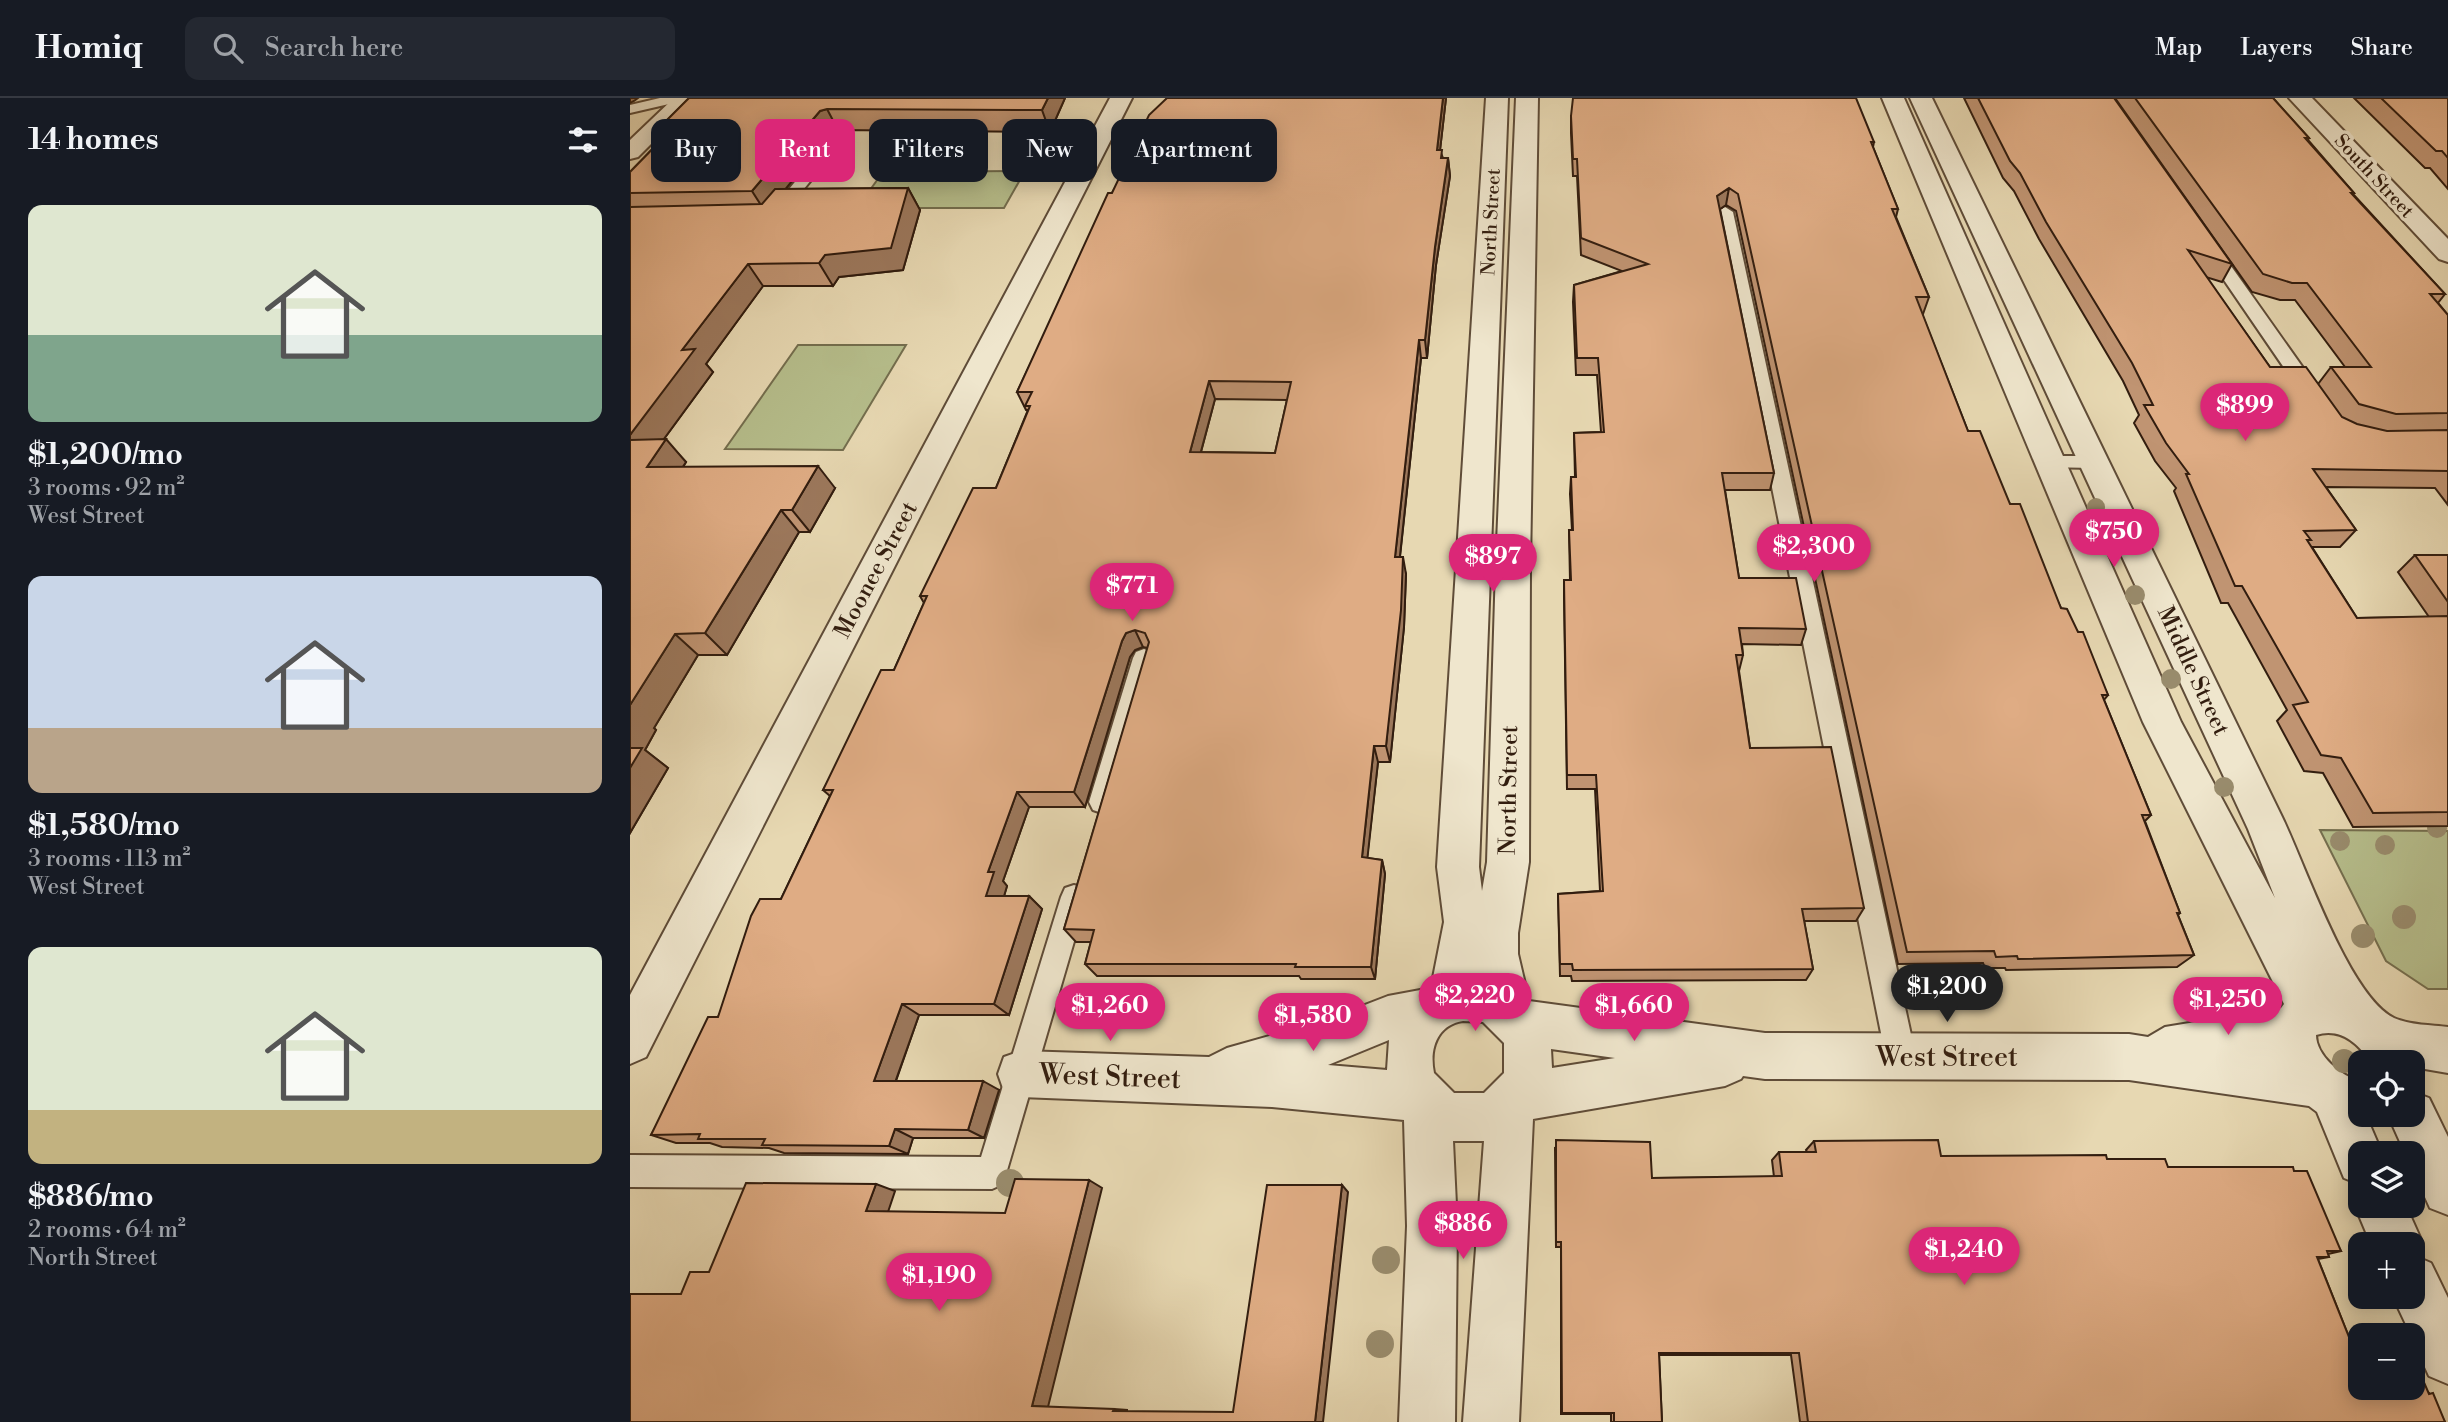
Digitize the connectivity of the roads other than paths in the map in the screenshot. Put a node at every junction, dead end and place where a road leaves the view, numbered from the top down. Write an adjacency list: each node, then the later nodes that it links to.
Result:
1 (677, 98): 8 (lane)
2 (686, 98): 9 (street)
3 (1121, 98): 29 (street, Moonee Street)
4 (1893, 98): 5 (lane); 18 (street, Middle Street)
5 (1921, 98): 19 (street, Middle Street)
6 (2301, 98): 14 (street, South Street)
7 (1512, 106): 16 (street, North Street); 17 (street, North Street)
8 (630, 109)
9 (630, 152)
10 (803, 182): 12 (lane)
11 (1725, 212): 33 (lane)
12 (758, 221)
13 (2201, 235): 15 (lane)
14 (2448, 254)
15 (2320, 405)
16 (1517, 413): 17 (street); 20 (street, North Street)
17 (1482, 414): 21 (street, North Street)
18 (2050, 462): 19 (lane); 27 (street, Middle Street)
19 (2094, 462): 28 (street, Middle Street)
20 (1513, 566): 21 (street); 26 (street, North Street)
21 (1472, 567): 25 (street, North Street)
22 (1144, 658): 23 (lane)
23 (1094, 827)
24 (1083, 865): 36 (lane)
25 (1441, 1007): 26 (street); 37 (street, West Street); 39 (street)
26 (1514, 1017): 31 (street, West Street); 40 (street)
27 (2302, 1020): 28 (street, West Street); 32 (street, West Street); 38 (street, Middle Street)
28 (2379, 1039): 30 (street)
29 (630, 1041)
30 (2448, 1050)
31 (1765, 1056): 33 (street, West Street); 40 (street, West Street)
32 (2129, 1057): 33 (street, West Street); 38 (street, West Street)
33 (1901, 1058)
34 (2448, 1068): 35 (street)
35 (2425, 1073)
36 (1021, 1074): 37 (street, West Street); 43 (lane)
37 (1198, 1079): 39 (street, West Street)
38 (2337, 1095): 42 (street)
39 (1424, 1100): 40 (street); 47 (street)
40 (1512, 1100): 48 (street)
41 (2418, 1127): 44 (street)
42 (2354, 1141)
43 (630, 1171)
44 (2448, 1191)
45 (2425, 1305): 46 (street)
46 (2446, 1347)
47 (1427, 1422)
48 (1491, 1422)

